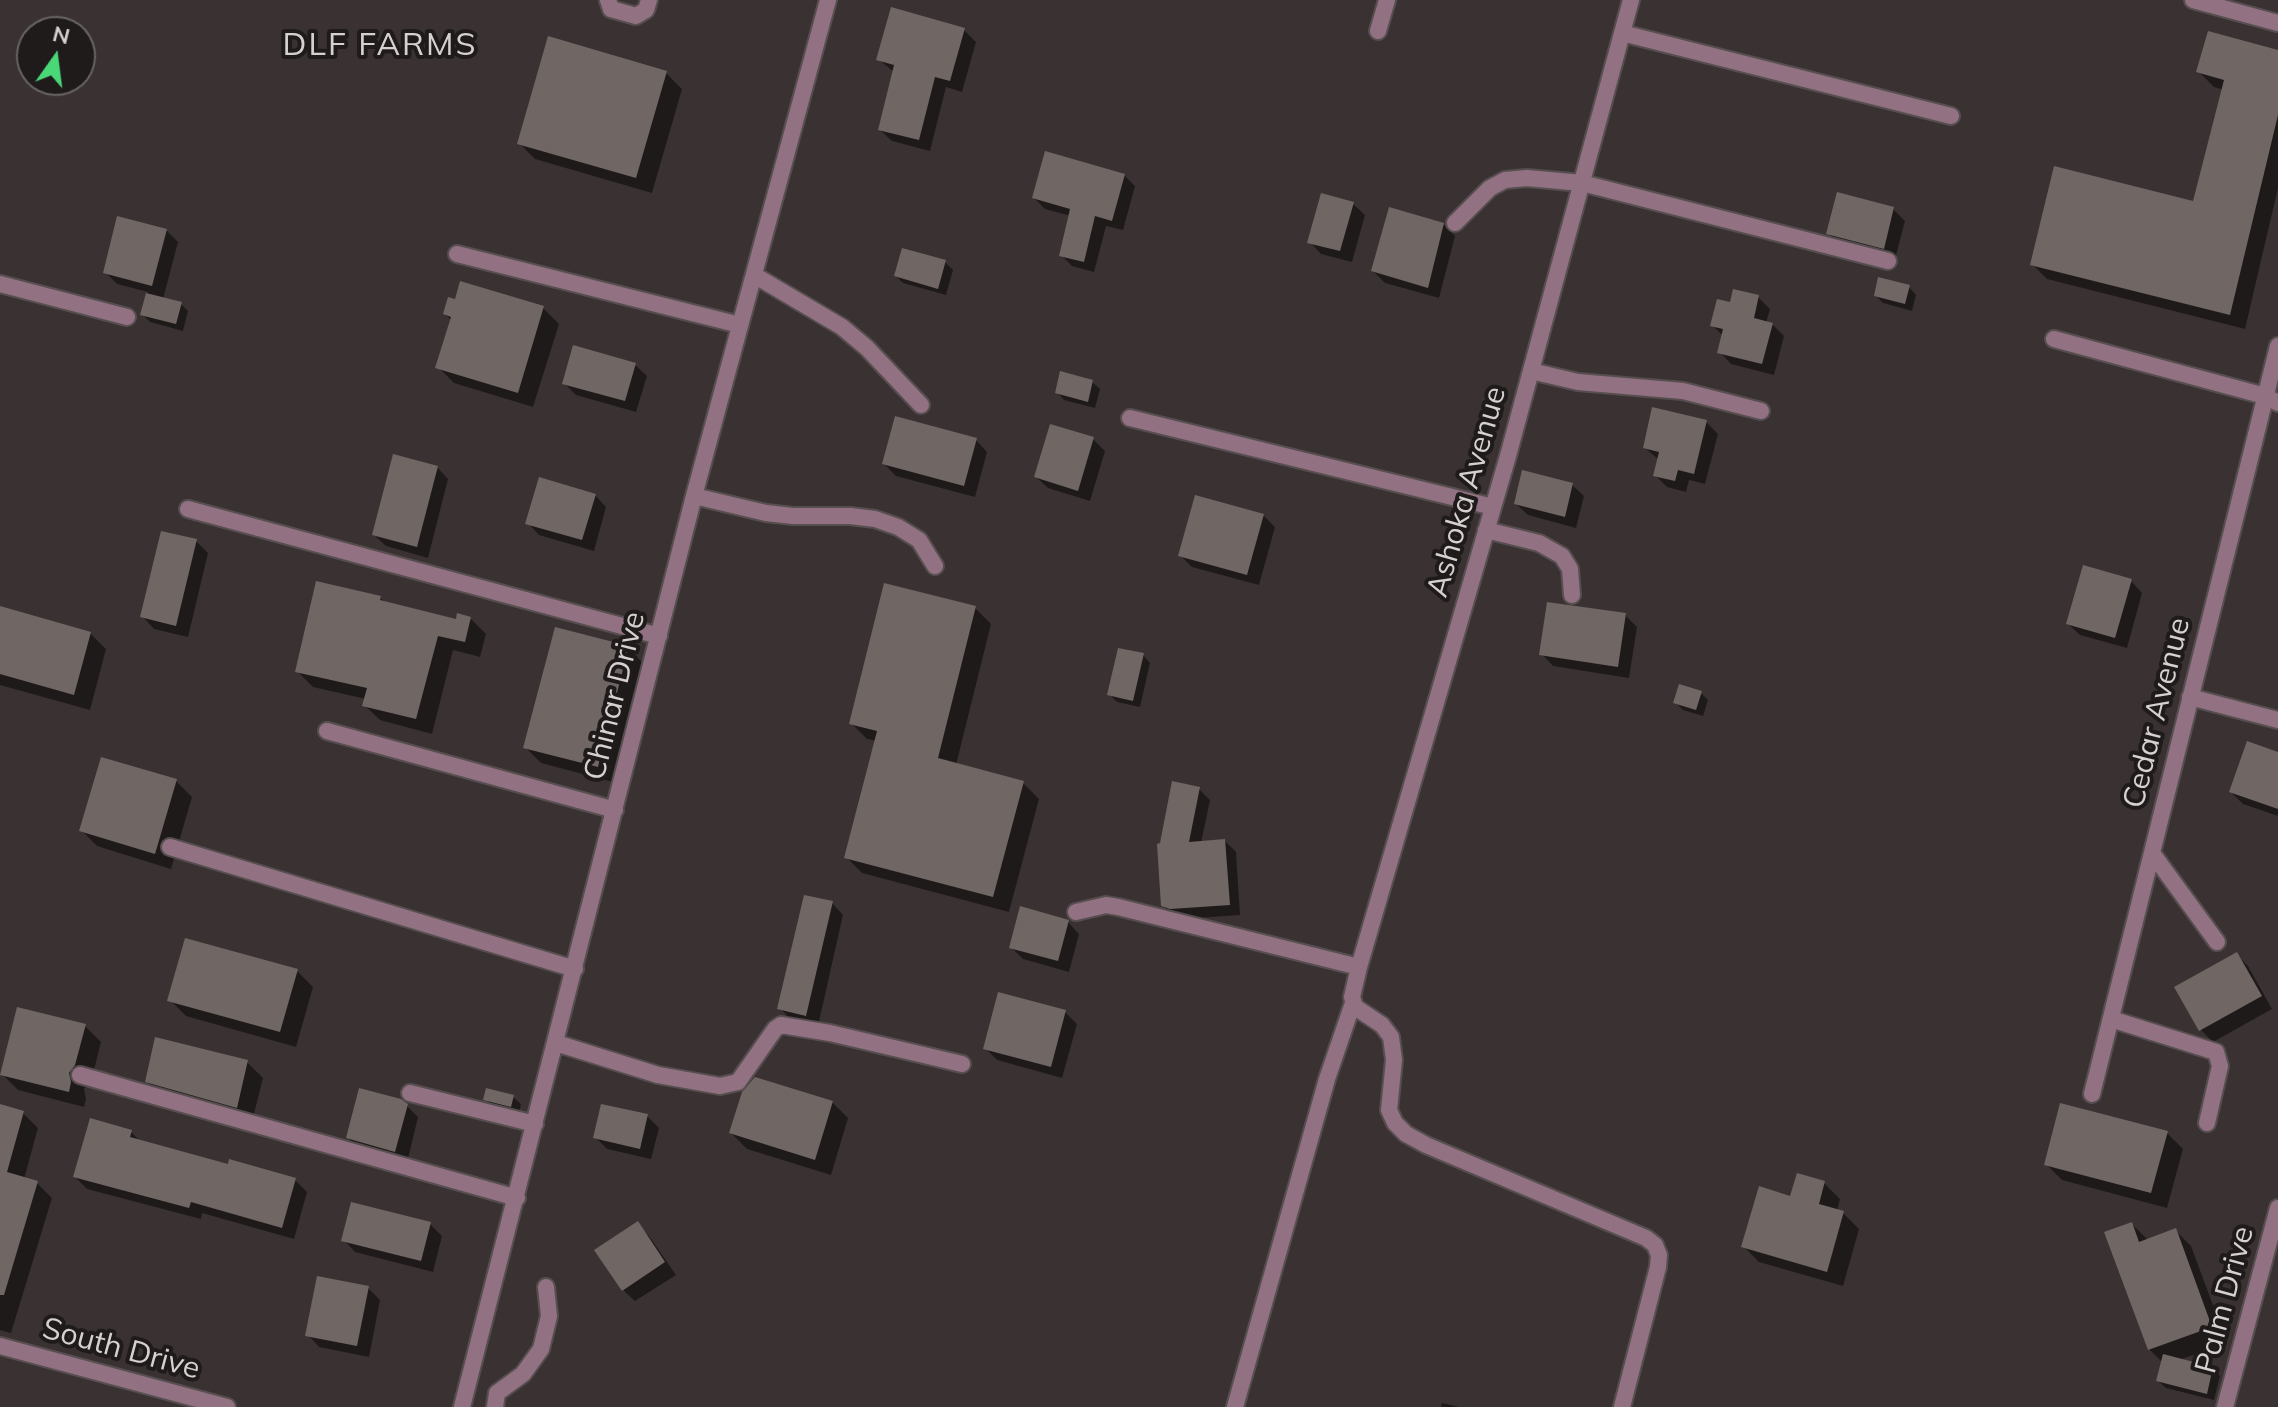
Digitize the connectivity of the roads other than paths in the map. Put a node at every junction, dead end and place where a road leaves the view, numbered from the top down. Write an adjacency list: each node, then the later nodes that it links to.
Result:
1 (608, 0): 2 (street)
2 (649, 0)
3 (828, 0): 15 (street, Chinar Drive)
4 (1387, 0): 8 (street)
5 (1631, 0): 9 (street, Ashoka Avenue)
6 (2193, 0): 7 (street)
7 (2278, 23)
8 (1378, 31)
9 (1622, 33): 10 (street); 11 (street, Ashoka Avenue)
10 (1951, 116)
11 (1582, 183): 12 (street); 14 (street); 21 (street, Ashoka Avenue)
12 (1455, 223)
13 (457, 254): 18 (street)
14 (1888, 261)
15 (754, 275): 18 (street, Chinar Drive); 23 (street)
16 (0, 284): 17 (street)
17 (127, 317)
18 (740, 325): 26 (street, Chinar Drive)
19 (2054, 339): 22 (street)
20 (2278, 346): 22 (street, Cedar Avenue)
21 (1531, 371): 24 (street); 27 (street, Ashoka Avenue)
22 (2272, 400): 33 (street, Cedar Avenue)
23 (921, 405)
24 (1761, 411)
25 (1130, 418): 27 (street)
26 (694, 496): 30 (street); 32 (street, Chinar Drive)
27 (1493, 507): 29 (street, Ashoka Avenue)
28 (188, 509): 32 (street)
29 (1486, 530): 31 (street); 41 (street, Ashoka Avenue)
30 (935, 566)
31 (1572, 595)
32 (659, 636): 36 (street, Chinar Drive)
33 (2190, 697): 34 (street); 38 (street, Cedar Avenue)
34 (2278, 720)
35 (327, 731): 36 (street)
36 (615, 810): 42 (street, Chinar Drive)
37 (170, 847): 42 (street)
38 (2152, 853): 40 (street); 44 (street, Cedar Avenue)
39 (1076, 912): 41 (street)
40 (2217, 942)
41 (1359, 967): 43 (street, Ashoka Avenue)
42 (575, 969): 45 (street, Chinar Drive)
43 (1352, 1000): 59 (street, Ashoka Avenue); 60 (street)
44 (2111, 1019): 49 (street, Cedar Avenue); 50 (street)
45 (556, 1043): 46 (street); 51 (street, Chinar Drive)
46 (962, 1064)
47 (80, 1075): 52 (street)
48 (410, 1093): 51 (street)
49 (2092, 1094)
50 (2207, 1123)
51 (535, 1124): 52 (street, Chinar Drive)
52 (517, 1198): 57 (street, Chinar Drive)
53 (2278, 1208): 61 (street, Palm Drive)
54 (546, 1287): 58 (street)
55 (0, 1346): 56 (street, South Drive)
56 (227, 1407)
57 (462, 1407)
58 (495, 1407)
59 (1235, 1407)
60 (1622, 1407)
61 (2225, 1407)

